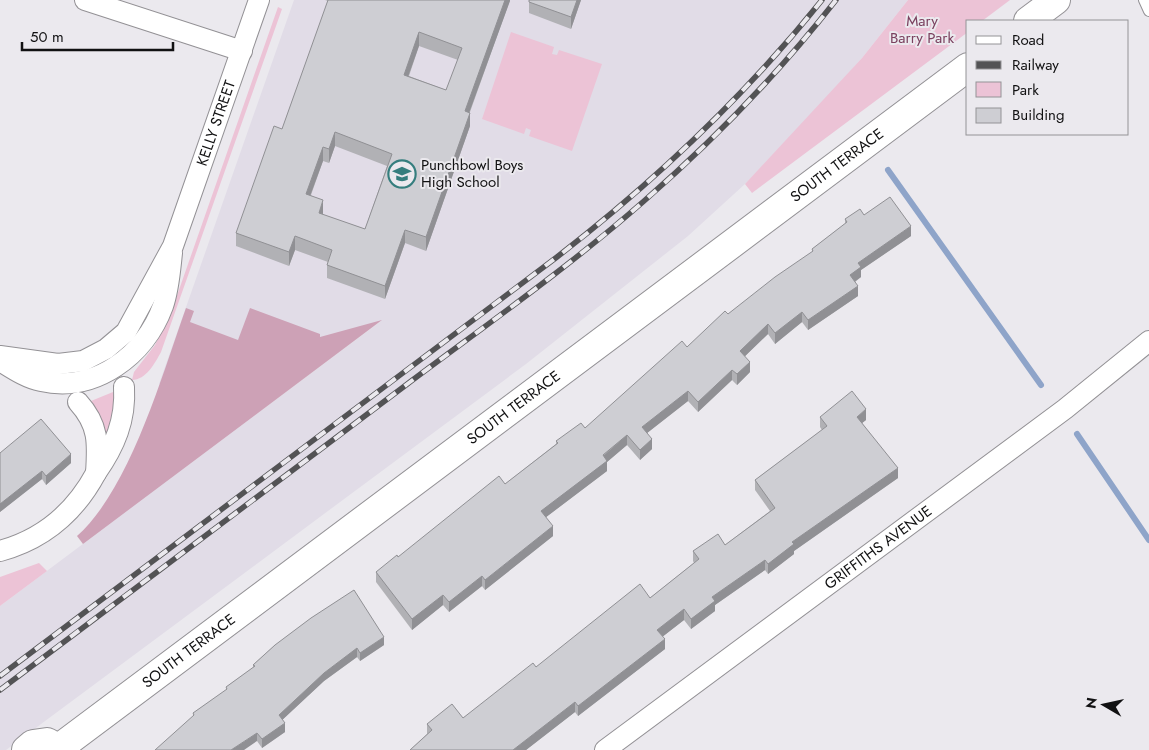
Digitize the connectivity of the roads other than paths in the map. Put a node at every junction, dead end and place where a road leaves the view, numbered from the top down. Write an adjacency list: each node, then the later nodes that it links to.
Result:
1 (85, 0): 7 (street)
2 (259, 0): 7 (street, KELLY STREET)
3 (1056, 0): 6 (street)
4 (1144, 0): 5 (lane)
5 (1149, 11)
6 (1029, 20)
7 (242, 51): 9 (street, KELLY STREET)
8 (966, 68): 17 (street, SOUTH TERRACE)
9 (173, 246): 11 (street, KELLY STREET); 12 (street, KELLY STREET)
10 (1149, 341): 19 (street, GRIFFITHS AVENUE)
11 (0, 356)
12 (0, 361)
13 (124, 386): 15 (street)
14 (78, 402): 15 (street)
15 (96, 473): 16 (street)
16 (0, 551)
17 (60, 749): 18 (street)
18 (26, 750)
19 (604, 750)

